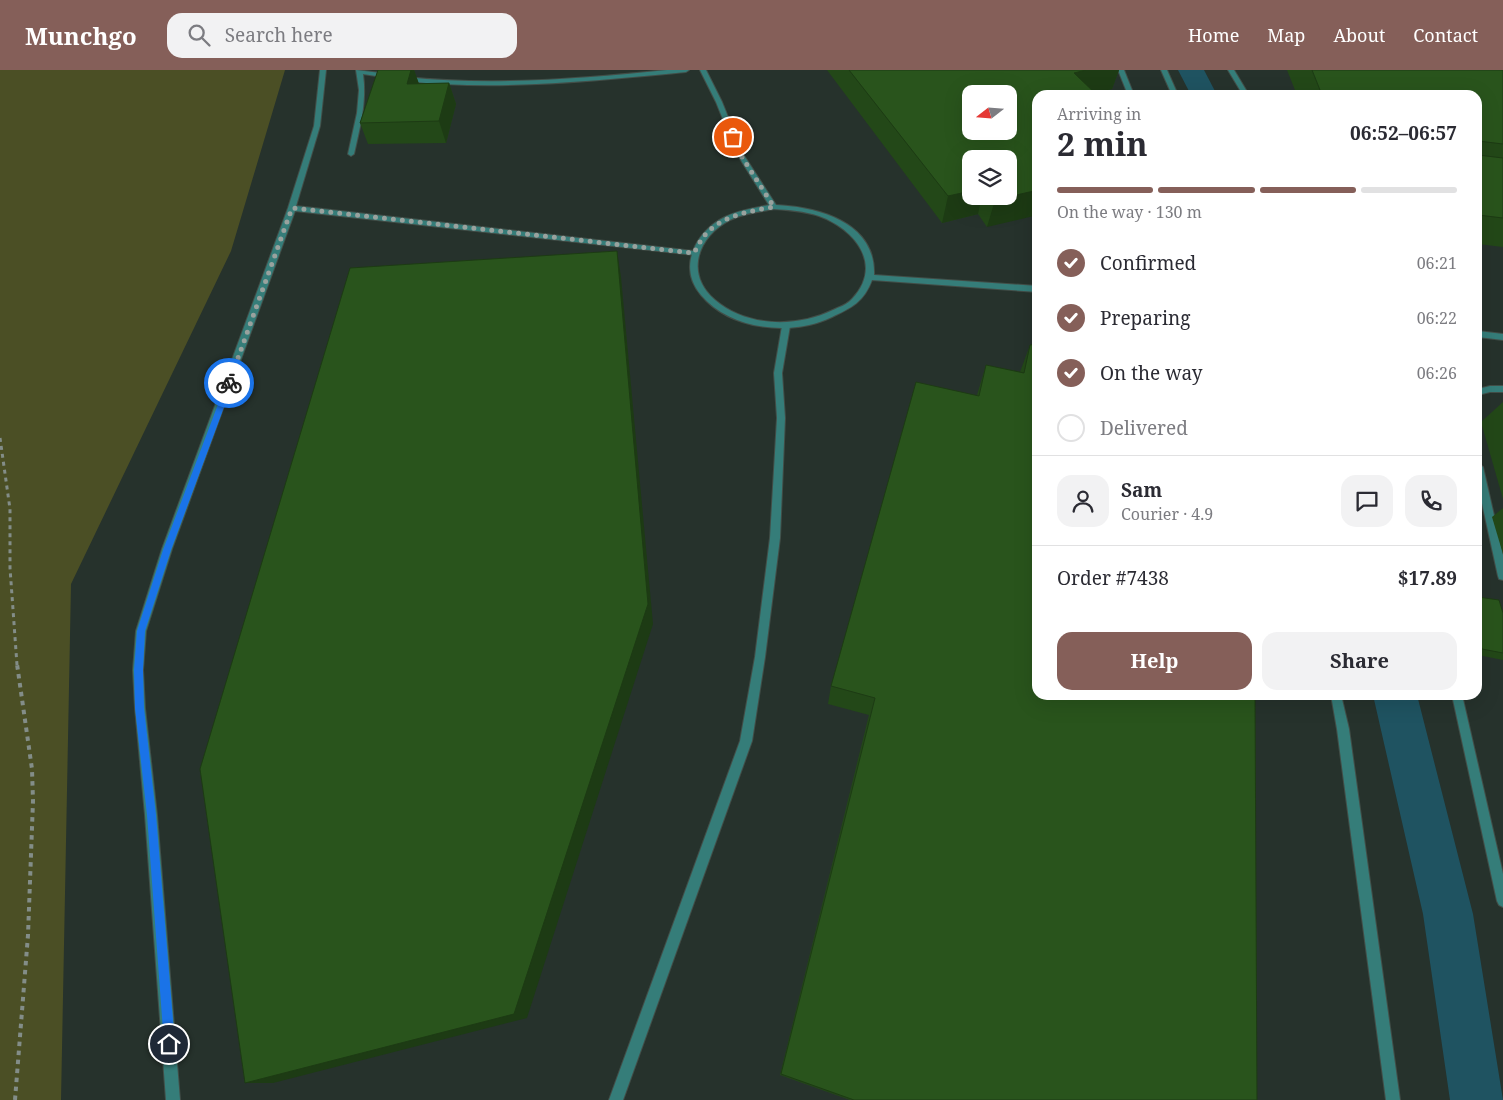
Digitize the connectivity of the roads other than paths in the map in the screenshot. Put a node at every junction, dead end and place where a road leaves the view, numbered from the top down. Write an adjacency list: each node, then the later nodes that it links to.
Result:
1 (323, 70): 15 (street)
2 (613, 70): 9 (street)
3 (686, 70): 9 (street)
4 (703, 70): 14 (street)
5 (1121, 70): 10 (street)
6 (1164, 70): 11 (street)
7 (1231, 70): 12 (street)
8 (359, 71): 9 (street); 13 (street)
9 (604, 78)
10 (1129, 90)
11 (1173, 90)
12 (1243, 90)
13 (351, 154)
14 (774, 207): 16 (street); 17 (street)
15 (292, 208): 16 (street); 29 (street)
16 (694, 253): 19 (street)
17 (870, 276): 18 (street); 19 (street)
18 (1032, 289)
19 (786, 326): 30 (street)
20 (1482, 334): 21 (street)
21 (1503, 337)
22 (1503, 388): 23 (street)
23 (1482, 391)
24 (1482, 484): 25 (street)
25 (1503, 576)
26 (1337, 700): 31 (street)
27 (1458, 700): 28 (street)
28 (1503, 901)
29 (173, 1100)
30 (616, 1100)
31 (1393, 1100)

